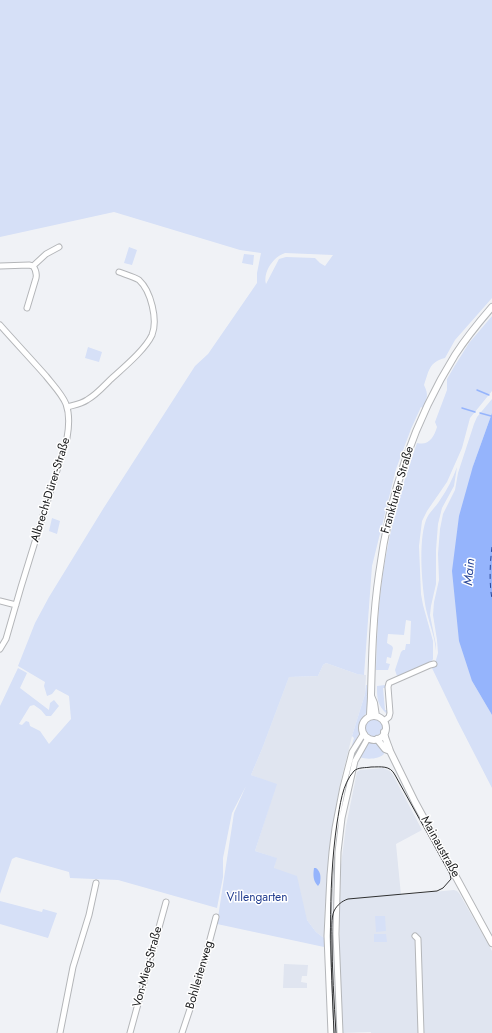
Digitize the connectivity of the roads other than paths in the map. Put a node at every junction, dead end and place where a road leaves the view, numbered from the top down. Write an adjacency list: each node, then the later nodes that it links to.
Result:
1 (60, 247): 3 (street)
2 (0, 266): 3 (street)
3 (33, 266): 6 (street)
4 (119, 272): 8 (street)
5 (492, 307): 13 (main road, Frankfurter Straße)
6 (27, 308)
7 (0, 325): 8 (street, Albrecht-Dürer-Straße)
8 (67, 407): 10 (street, Albrecht-Dürer-Straße)
9 (0, 601): 10 (street)
10 (16, 605): 11 (street, Albrecht-Dürer-Straße)
11 (0, 649)
12 (434, 664): 14 (street)
13 (373, 716): 14 (main road); 16 (main road)
14 (386, 719): 15 (main road)
15 (384, 732): 17 (main road); 18 (main road, Mainaustraße)
16 (366, 736): 17 (main road); 19 (street)
17 (377, 739): 18 (main road, Mainaustraße)
18 (390, 751): 28 (main road, Mainaustraße)
19 (340, 818): 20 (street); 21 (street)
20 (332, 852): 21 (street); 22 (street)
21 (338, 852): 23 (street)
22 (330, 875): 23 (street); 30 (street)
23 (337, 875): 29 (street)
24 (96, 883): 34 (street)
25 (166, 902): 33 (street, Von-Mieg-Straße)
26 (216, 917): 35 (street, Bohlleitenweg)
27 (414, 936): 38 (street)
28 (492, 943)
29 (337, 969): 30 (street); 32 (street)
30 (328, 970): 31 (street)
31 (330, 1016): 32 (street); 36 (street)
32 (339, 1016): 37 (street)
33 (131, 1032)
34 (60, 1033)
35 (182, 1033)
36 (330, 1033)
37 (340, 1033)
38 (421, 1033)

